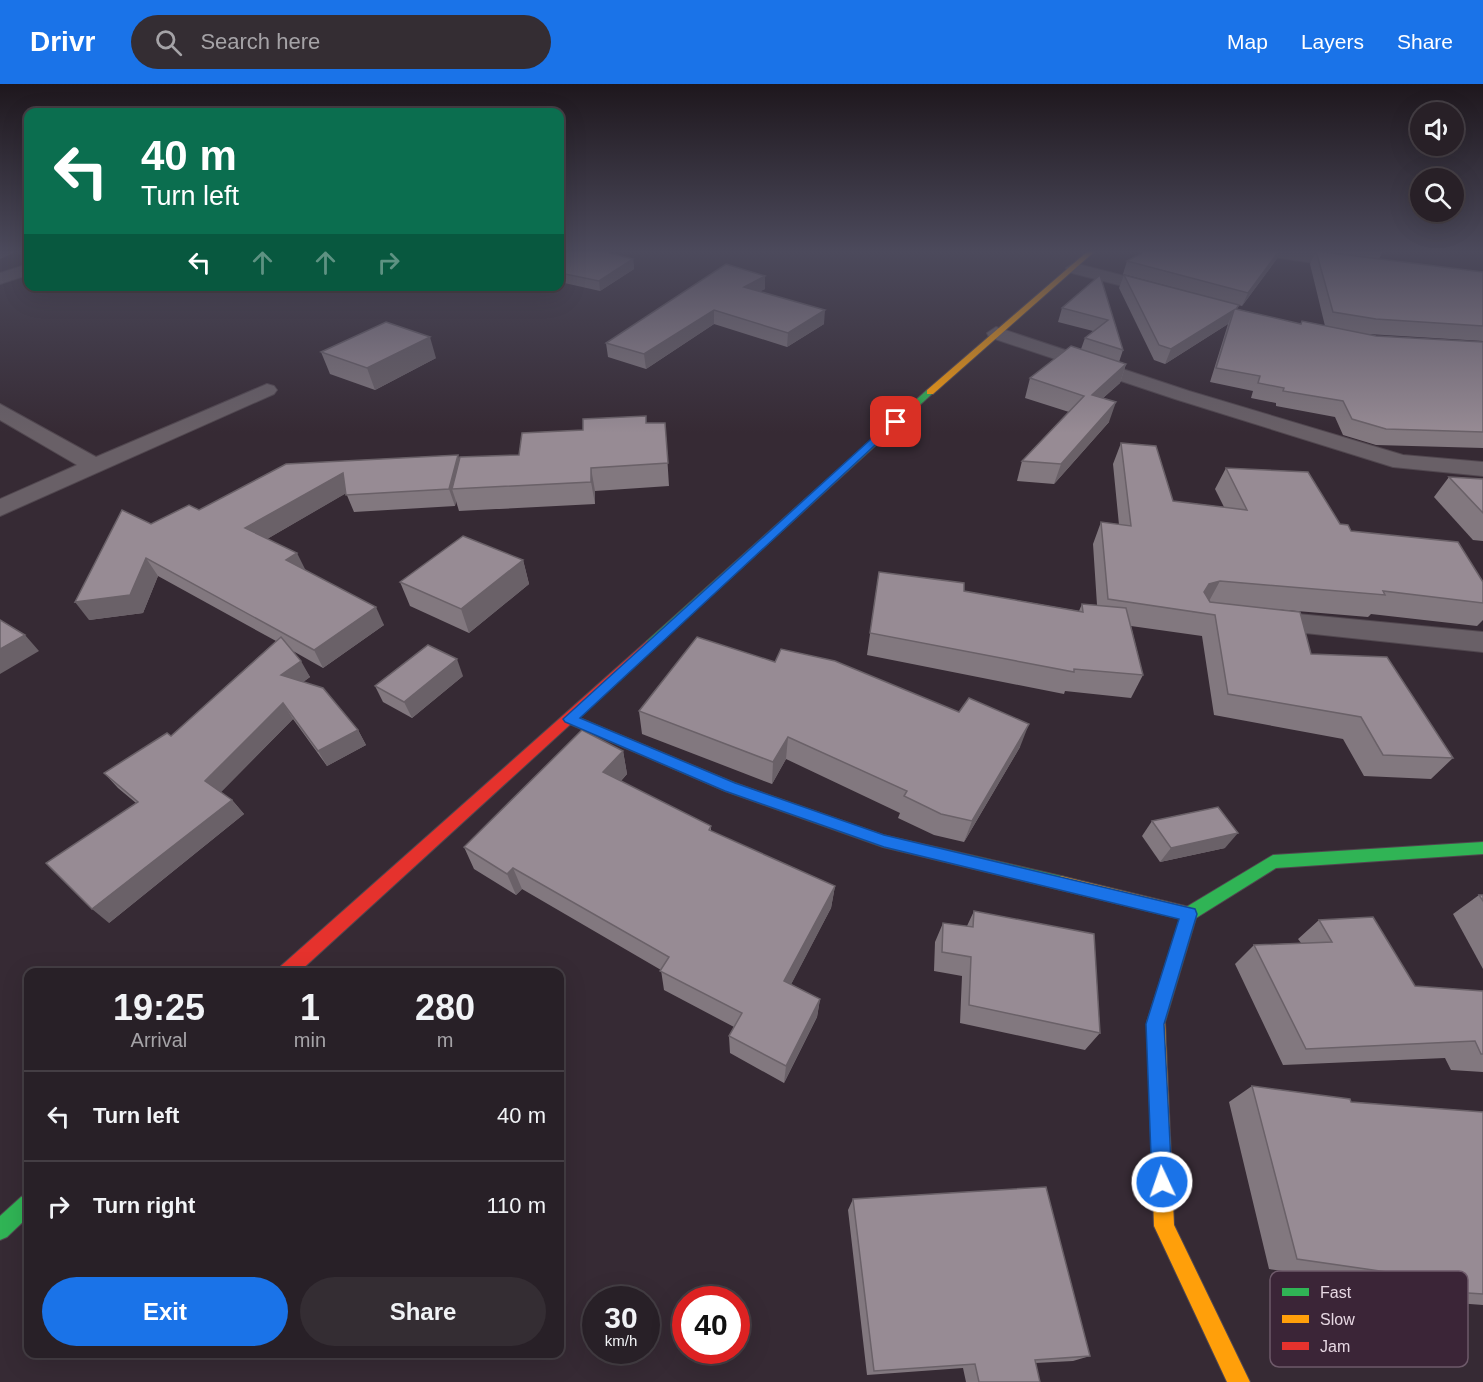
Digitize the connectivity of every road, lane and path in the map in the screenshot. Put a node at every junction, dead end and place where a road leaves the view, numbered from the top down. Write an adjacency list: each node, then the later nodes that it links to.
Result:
1 (1020, 312): 2 (main road)
2 (996, 333): 6 (street); 10 (main road)
3 (267, 390): 5 (street)
4 (0, 411): 5 (street)
5 (95, 466): 7 (street)
6 (1483, 469)
7 (0, 508)
8 (1231, 618): 9 (street)
9 (1483, 642)
10 (570, 719): 12 (main road); 13 (main road)
11 (1483, 848): 12 (main road)
12 (1189, 914): 16 (main road)
13 (291, 968)
14 (24, 1208): 15 (main road)
15 (0, 1230)
16 (1239, 1382)

